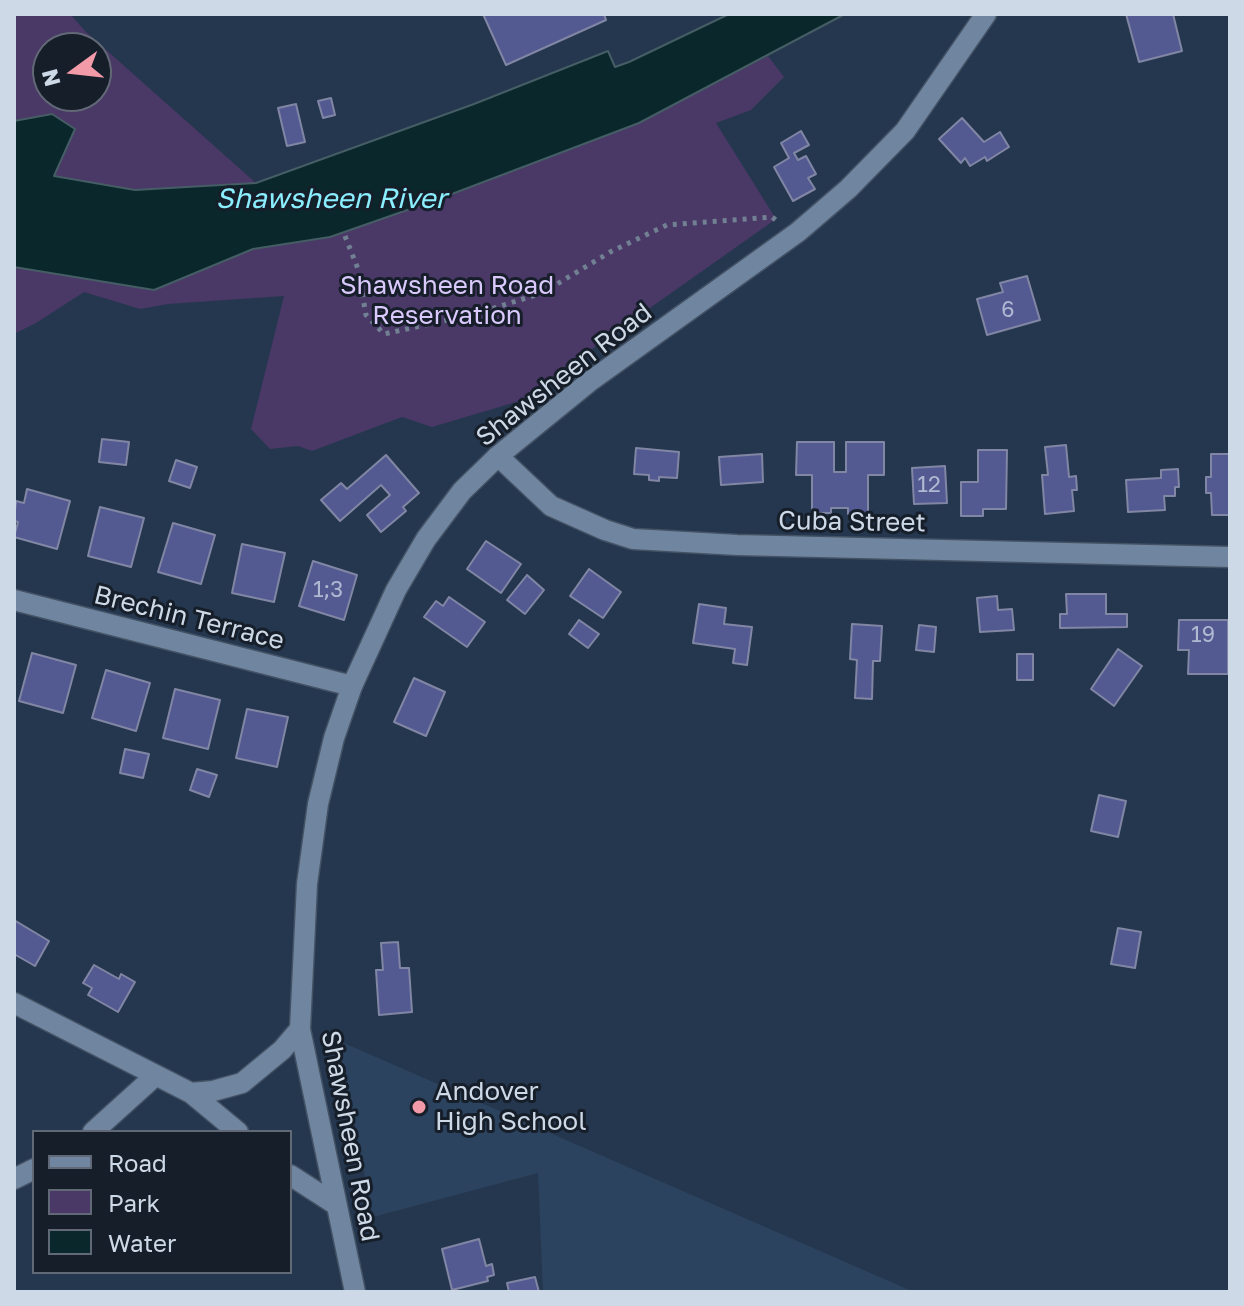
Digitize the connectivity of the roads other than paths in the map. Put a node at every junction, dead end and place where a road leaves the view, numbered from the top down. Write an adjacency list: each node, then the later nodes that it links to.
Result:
1 (986, 14): 2 (main road, Shawsheen Road)
2 (498, 456): 3 (main road, Cuba Street); 5 (main road, Shawsheen Road)
3 (1230, 557)
4 (14, 600): 5 (main road, Brechin Terrace)
5 (352, 686): 7 (main road, Shawsheen Road)
6 (14, 1003): 8 (main road)
7 (300, 1029): 9 (main road); 15 (main road, Shawsheen Road)
8 (155, 1076): 9 (main road); 10 (main road)
9 (191, 1093): 11 (main road)
10 (95, 1130)
11 (236, 1130)
12 (32, 1170): 14 (main road)
13 (292, 1176): 15 (main road)
14 (14, 1179)
15 (335, 1204): 16 (main road, Shawsheen Road)
16 (355, 1292)

